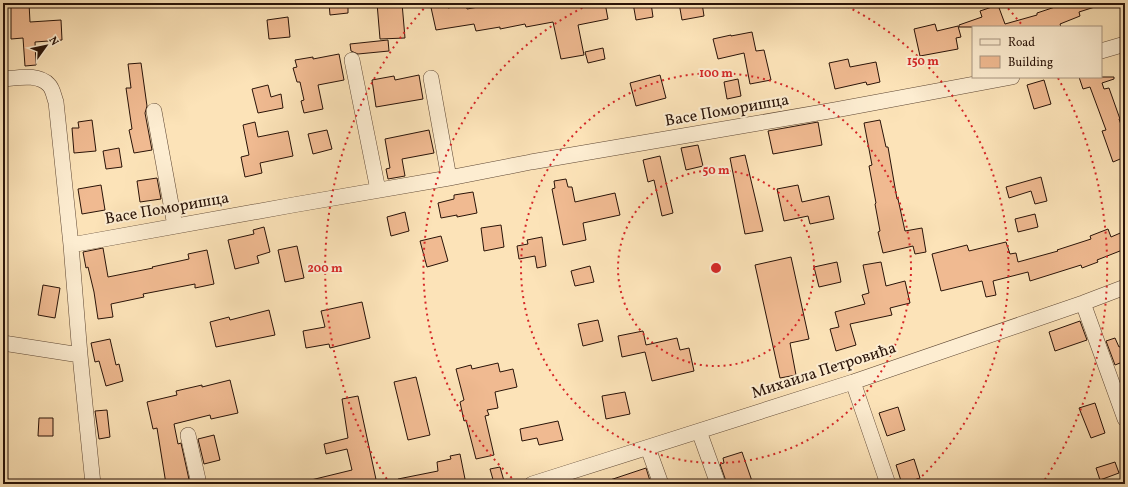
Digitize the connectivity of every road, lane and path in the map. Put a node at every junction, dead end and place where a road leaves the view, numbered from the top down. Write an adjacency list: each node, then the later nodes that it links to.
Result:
1 (1125, 44): 2 (street)
2 (1102, 51)
3 (352, 60): 9 (street)
4 (431, 78): 8 (street)
5 (1007, 78): 8 (street, Васе Поморишца)
6 (3, 79): 11 (street)
7 (154, 111): 10 (street)
8 (449, 178): 9 (street, Васе Поморишца)
9 (378, 190): 10 (street, Васе Поморишца)
10 (176, 226): 11 (street, Васе Поморишца)
11 (71, 245): 15 (street)
12 (1125, 287): 13 (street, Михаила Петровића)
13 (1083, 302): 16 (street, Михаила Петровића); 17 (street)
14 (3, 344): 15 (street)
15 (80, 355): 21 (street)
16 (853, 382): 18 (street, Михаила Петровића); 26 (street)
17 (1125, 419)
18 (699, 431): 20 (street, Михаила Петровића); 25 (street)
19 (188, 435): 22 (street)
20 (648, 448): 23 (street, Михаила Петровића); 24 (street)
21 (94, 484)
22 (199, 484)
23 (532, 484)
24 (661, 484)
25 (718, 484)
26 (888, 484)

